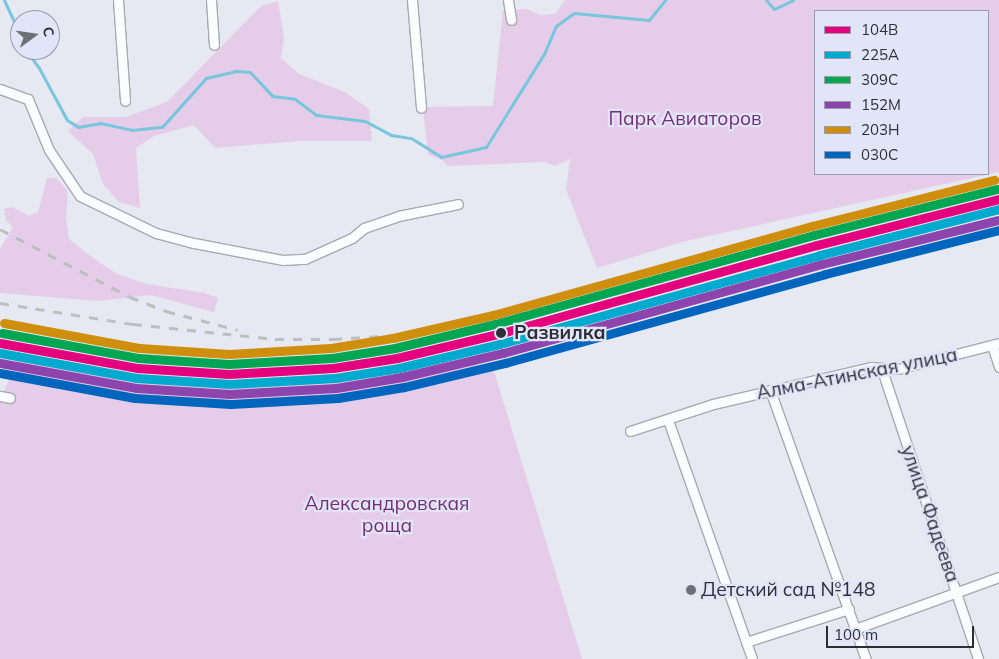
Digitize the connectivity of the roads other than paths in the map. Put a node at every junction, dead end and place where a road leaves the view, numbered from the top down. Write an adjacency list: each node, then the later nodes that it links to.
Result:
1 (118, 0): 8 (street)
2 (211, 0): 6 (street)
3 (412, 0): 9 (street)
4 (508, 0): 5 (street)
5 (511, 20)
6 (214, 45)
7 (0, 89): 10 (street)
8 (125, 101)
9 (421, 108)
10 (458, 204)
11 (995, 344): 12 (street); 13 (street, Алма-Атинская улица)
12 (999, 367)
13 (882, 370): 14 (street, Алма-Атинская улица); 20 (street, улица Фадеева)
14 (770, 390): 17 (street, Алма-Атинская улица); 21 (street)
15 (0, 396): 16 (street)
16 (10, 398)
17 (668, 420): 18 (street, Алма-Атинская улица); 23 (street)
18 (630, 431)
19 (999, 577): 20 (street)
20 (956, 591): 22 (street); 26 (street, улица Фадеева)
21 (849, 610): 22 (street); 23 (street)
22 (855, 629): 25 (street)
23 (746, 642): 24 (street)
24 (752, 659)
25 (866, 659)
26 (978, 659)

